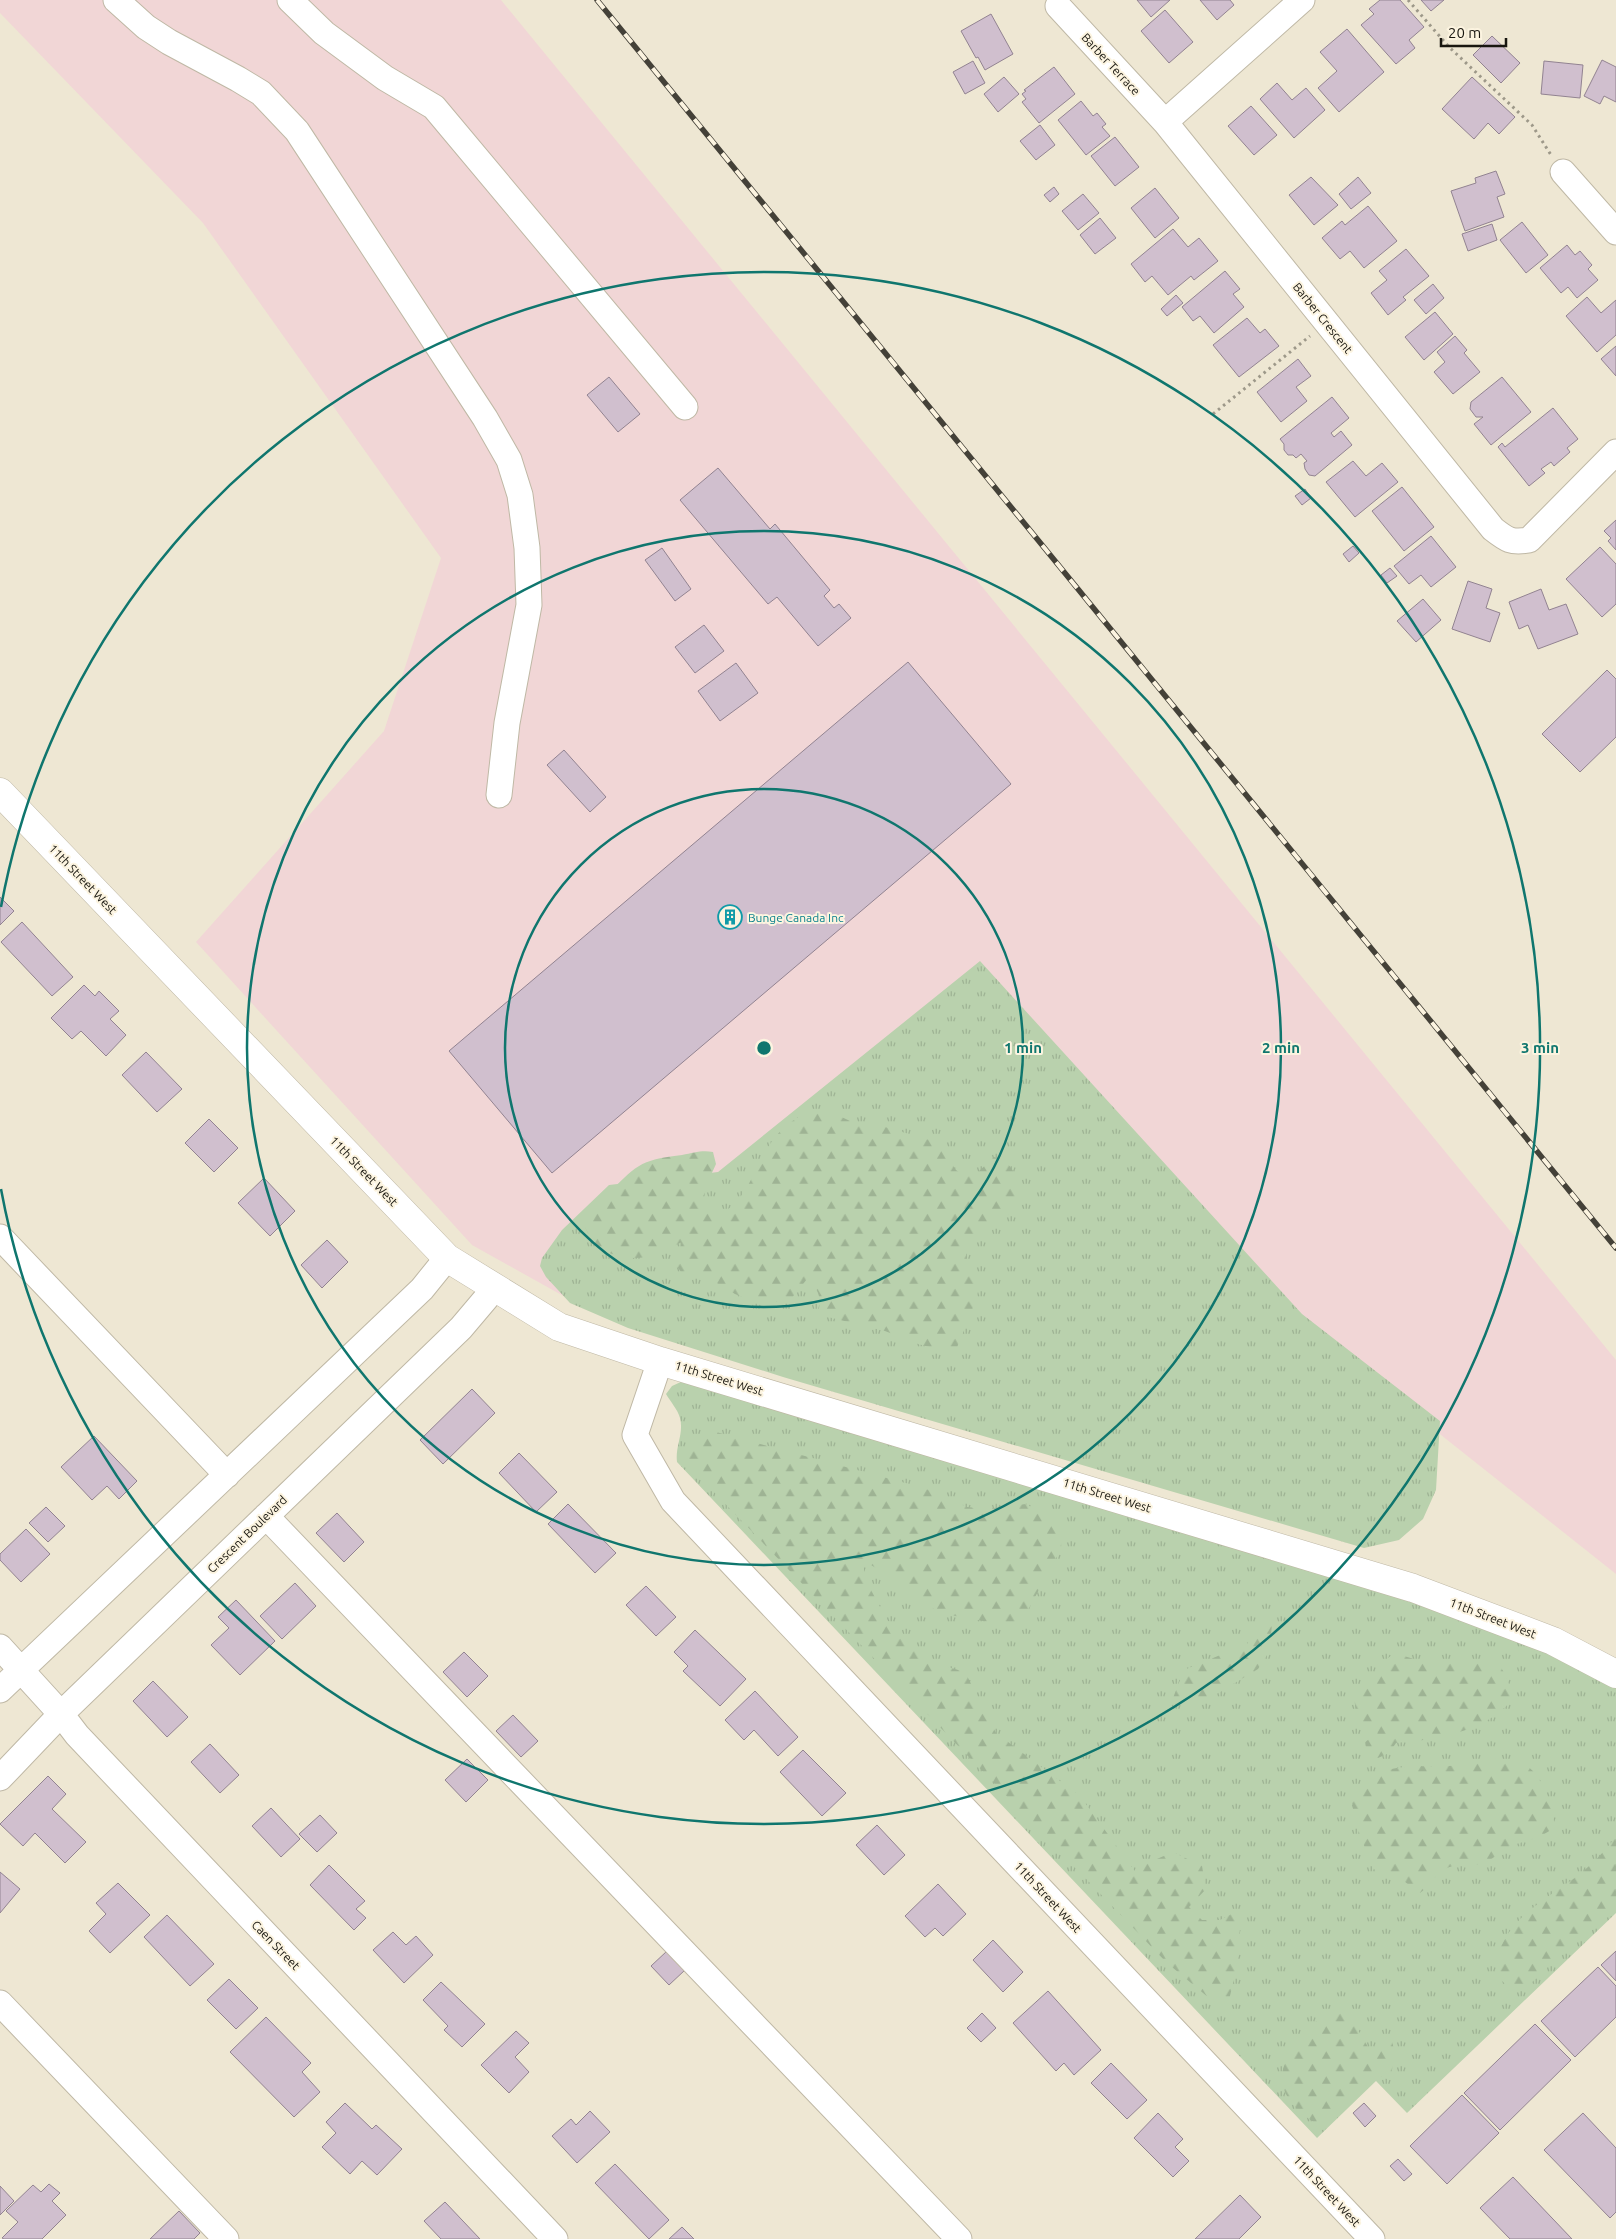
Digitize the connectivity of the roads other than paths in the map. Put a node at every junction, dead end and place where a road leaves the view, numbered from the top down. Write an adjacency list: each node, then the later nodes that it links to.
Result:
1 (116, 0): 11 (street)
2 (290, 0): 8 (street)
3 (1302, 0): 5 (street)
4 (1058, 6): 5 (street, Barber Terrace)
5 (1165, 122): 9 (street, Barber Crescent)
6 (1563, 172): 7 (street)
7 (1616, 232)
8 (685, 407)
9 (1616, 452)
10 (0, 792): 13 (main road, 11th Street West)
11 (499, 795)
12 (0, 1237): 16 (street)
13 (447, 1258): 14 (main road, 11th Street West); 16 (street)
14 (494, 1289): 15 (main road, 11th Street West); 17 (street, Crescent Boulevard)
15 (660, 1360): 20 (main road, 11th Street West); 28 (street, 11th Street West)
16 (228, 1474): 19 (street)
17 (266, 1516): 22 (street, Crescent Boulevard); 27 (street)
18 (0, 1647): 19 (street, Caen Street)
19 (21, 1668): 21 (street); 22 (street, Caen Street)
20 (1616, 1674)
21 (0, 1690)
22 (61, 1714): 23 (street, Crescent Boulevard); 26 (street, Caen Street)
23 (0, 1778)
24 (0, 2004): 25 (street)
25 (226, 2239)
26 (555, 2239)
27 (959, 2239)
28 (1371, 2239)

